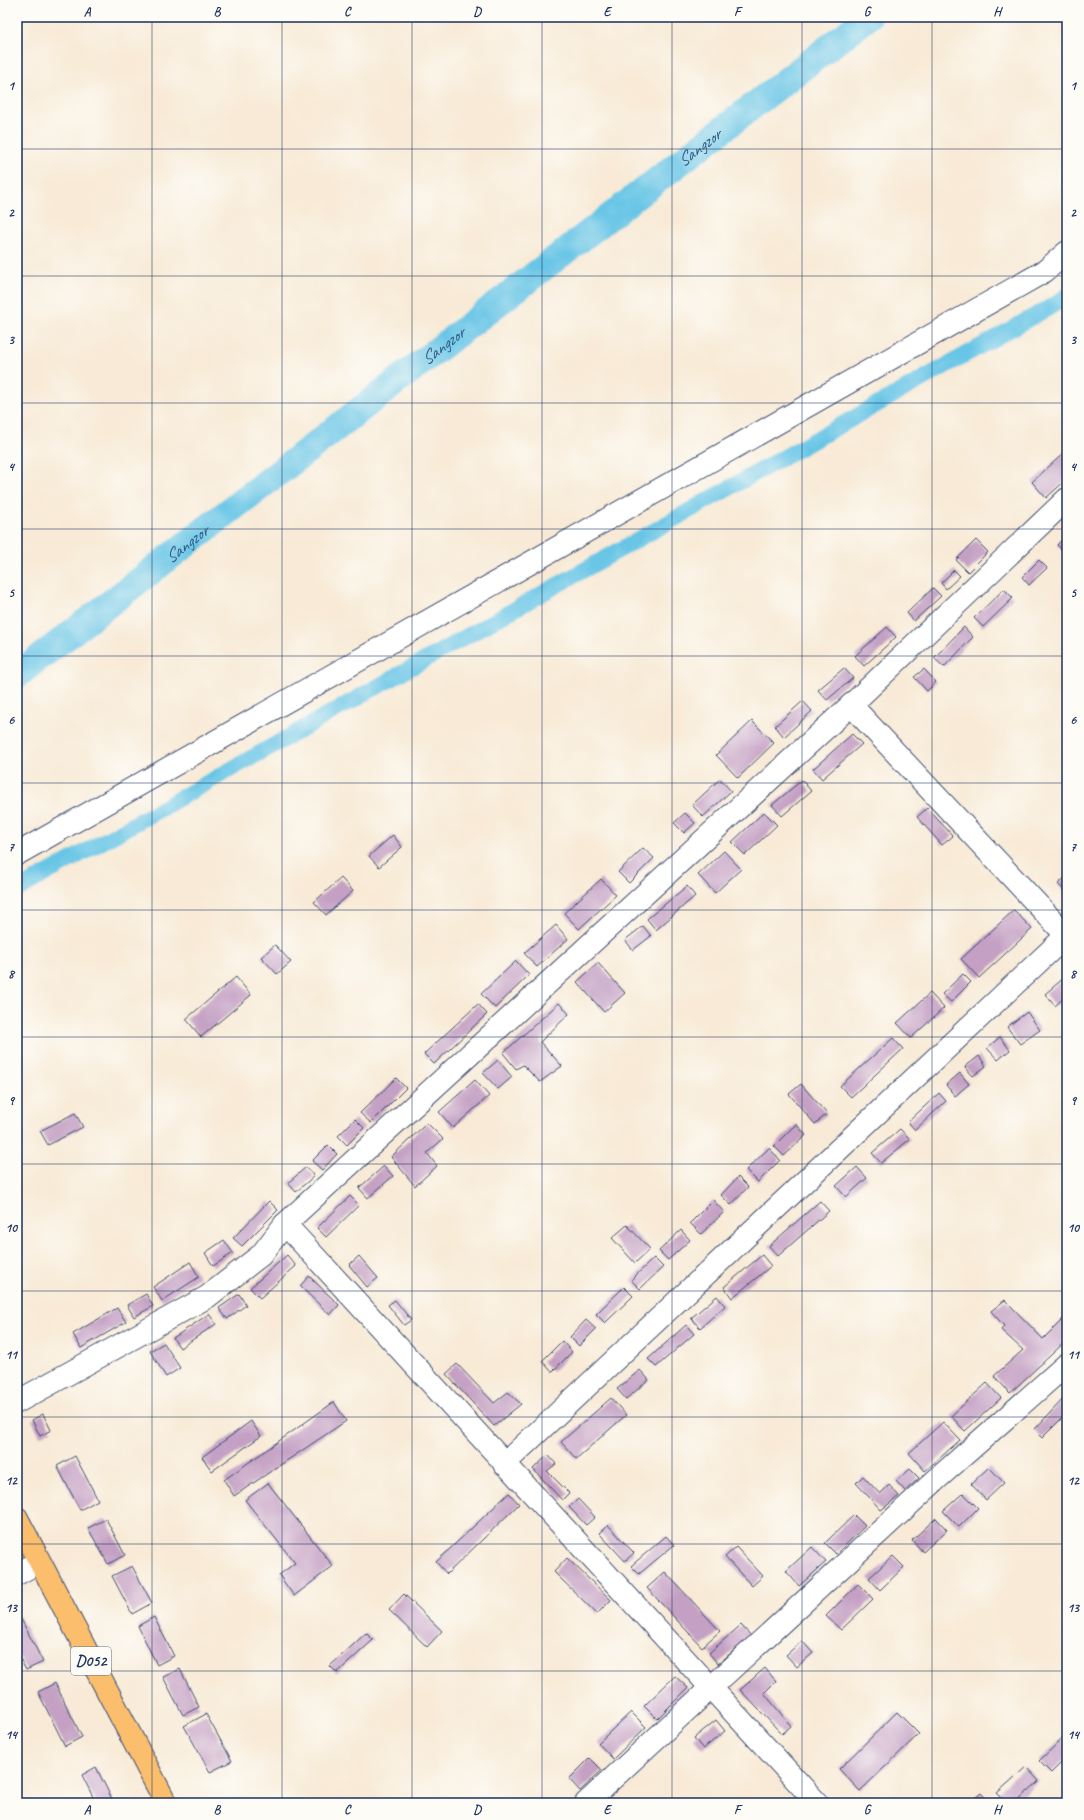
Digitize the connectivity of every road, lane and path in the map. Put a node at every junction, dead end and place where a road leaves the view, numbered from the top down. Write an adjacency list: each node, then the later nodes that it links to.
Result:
1 (1067, 252): 4 (street)
2 (1067, 499): 3 (street)
3 (851, 705): 5 (street); 6 (street)
4 (17, 854)
5 (1067, 936): 9 (street)
6 (285, 1224): 8 (street); 9 (street)
7 (1067, 1364): 13 (street)
8 (17, 1402)
9 (504, 1464): 13 (street)
10 (17, 1518): 11 (main road, D052)
11 (39, 1562): 12 (street); 14 (main road, D052)
12 (17, 1574)
13 (712, 1687): 15 (street); 16 (street)
14 (166, 1803)
15 (586, 1803)
16 (817, 1803)

